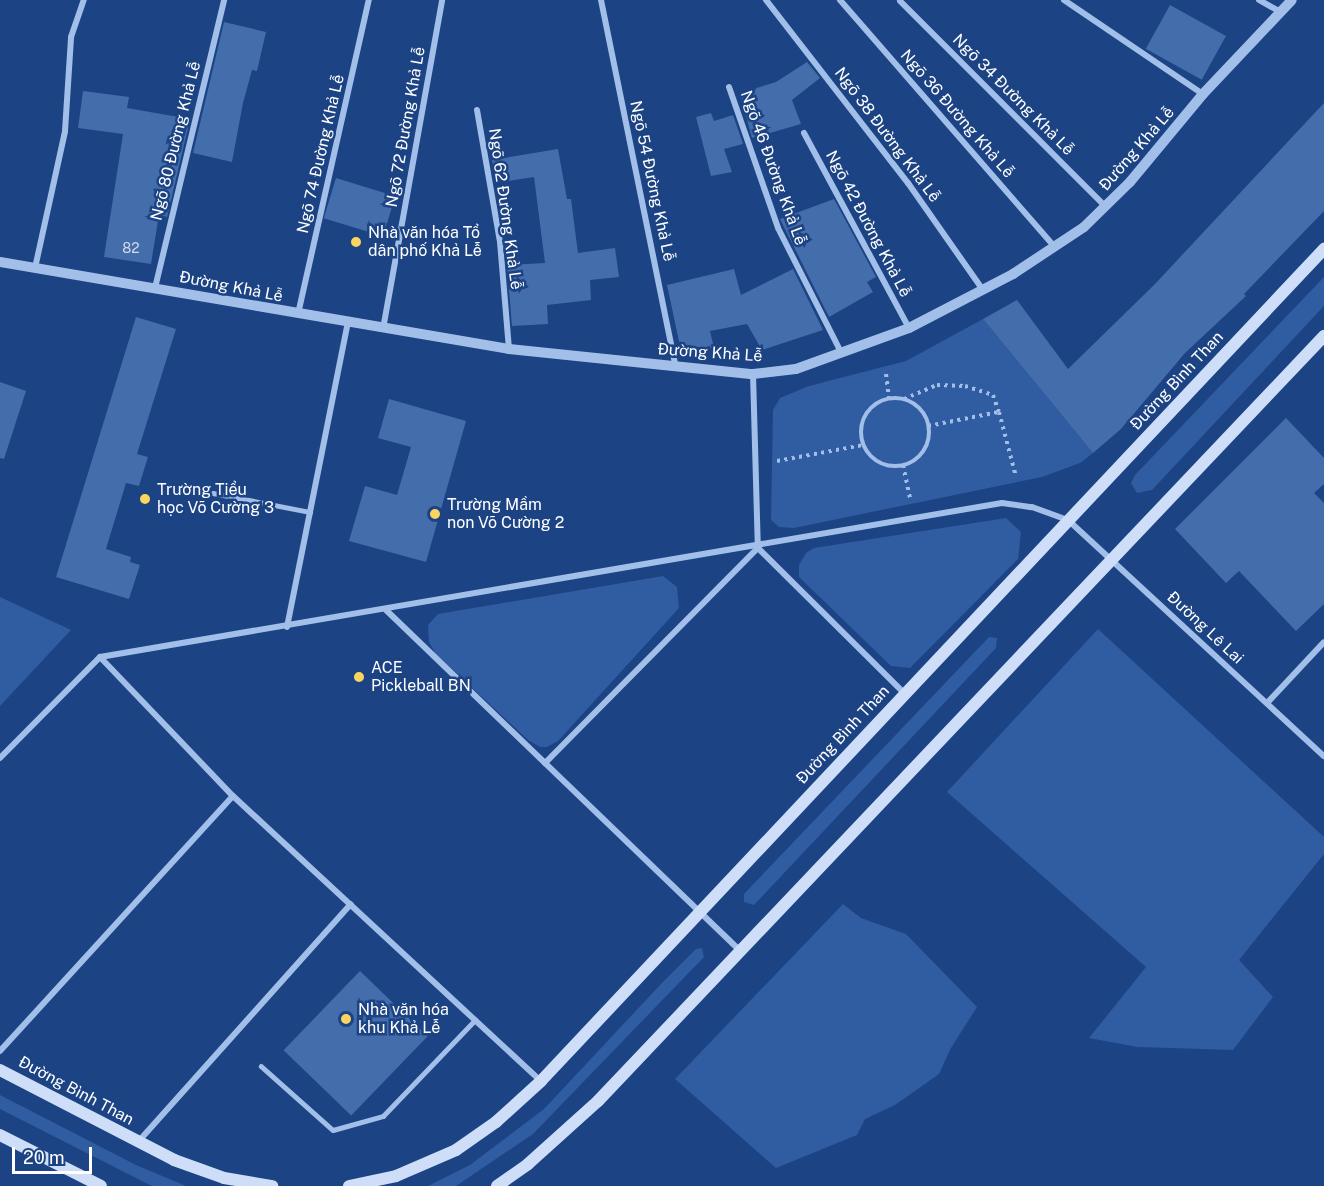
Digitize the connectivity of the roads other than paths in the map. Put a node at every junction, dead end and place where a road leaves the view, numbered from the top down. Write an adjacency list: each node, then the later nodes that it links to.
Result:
1 (84, 0): 21 (street)
2 (224, 0): 22 (street, Ngõ 80 Đường Khả Lễ)
3 (369, 0): 24 (street, Ngõ 74 Đường Khả Lễ)
4 (442, 0): 27 (street, Ngõ 72 Đường Khả Lễ)
5 (601, 0): 31 (street, Ngõ 54 Đường Khả Lễ)
6 (766, 0): 23 (street, Ngõ 38 Đường Khả Lễ)
7 (840, 0): 18 (street, Ngõ 36 Đường Khả Lễ)
8 (1064, 0): 14 (street)
9 (1259, 0): 12 (street)
10 (1292, 0): 12 (street, Đường Khả Lễ)
11 (900, 1): 17 (street, Ngõ 34 Đường Khả Lễ)
12 (1281, 12): 14 (street, Đường Khả Lễ)
13 (729, 87): 30 (street, Ngõ 46 Đường Khả Lễ)
14 (1203, 94): 17 (street, Đường Khả Lễ)
15 (477, 110): 29 (street, Ngõ 62 Đường Khả Lễ)
16 (804, 133): 26 (street, Ngõ 42 Đường Khả Lễ)
17 (1106, 207): 18 (street, Đường Khả Lễ)
18 (1055, 247): 23 (street, Đường Khả Lễ)
19 (1324, 249): 35 (main road, Đường Bình Than)
20 (0, 262): 21 (street, Đường Khả Lễ)
21 (35, 268): 22 (street, Đường Khả Lễ)
22 (154, 288): 24 (street, Đường Khả Lễ)
23 (983, 290): 26 (street, Đường Khả Lễ)
24 (298, 315): 25 (street, Đường Khả Lễ)
25 (348, 323): 27 (street, Đường Khả Lễ); 34 (street)
26 (909, 328): 30 (street, Đường Khả Lễ)
27 (383, 329): 29 (street, Đường Khả Lễ)
28 (1324, 336): 37 (main road)
29 (509, 349): 31 (street, Đường Khả Lễ)
30 (842, 354): 32 (street, Đường Khả Lễ)
31 (676, 367): 32 (street, Đường Khả Lễ)
32 (753, 374): 36 (street)
33 (213, 493): 34 (lane)
34 (310, 512): 39 (street)
35 (1068, 520): 36 (street); 37 (street, Đường Lê Lai); 42 (main road, Đường Bình Than)
36 (758, 548): 38 (street); 42 (street); 46 (street)
37 (1112, 559): 43 (street, Đường Lê Lai); 50 (main road)
38 (386, 610): 39 (street); 46 (street)
39 (287, 627): 41 (street)
40 (1324, 642): 43 (street)
41 (100, 657): 45 (street); 47 (street)
42 (904, 693): 49 (main road, Đường Bình Than)
43 (1267, 703): 44 (street, Đường Lê Lai)
44 (1324, 756)
45 (0, 758)
46 (545, 763): 49 (street)
47 (233, 796): 48 (street); 52 (street)
48 (351, 904): 51 (street); 57 (street)
49 (699, 914): 50 (street); 55 (main road, Đường Bình Than)
50 (739, 950): 61 (main road)
51 (475, 1020): 53 (lane); 55 (street)
52 (0, 1050)
53 (261, 1066)
54 (0, 1070): 57 (main road, Đường Bình Than)
55 (542, 1081): 60 (main road, Đường Bình Than)
56 (0, 1135): 58 (main road)
57 (138, 1142): 59 (main road, Đường Bình Than)
58 (101, 1186)
59 (272, 1186)
60 (349, 1186)
61 (496, 1186)

